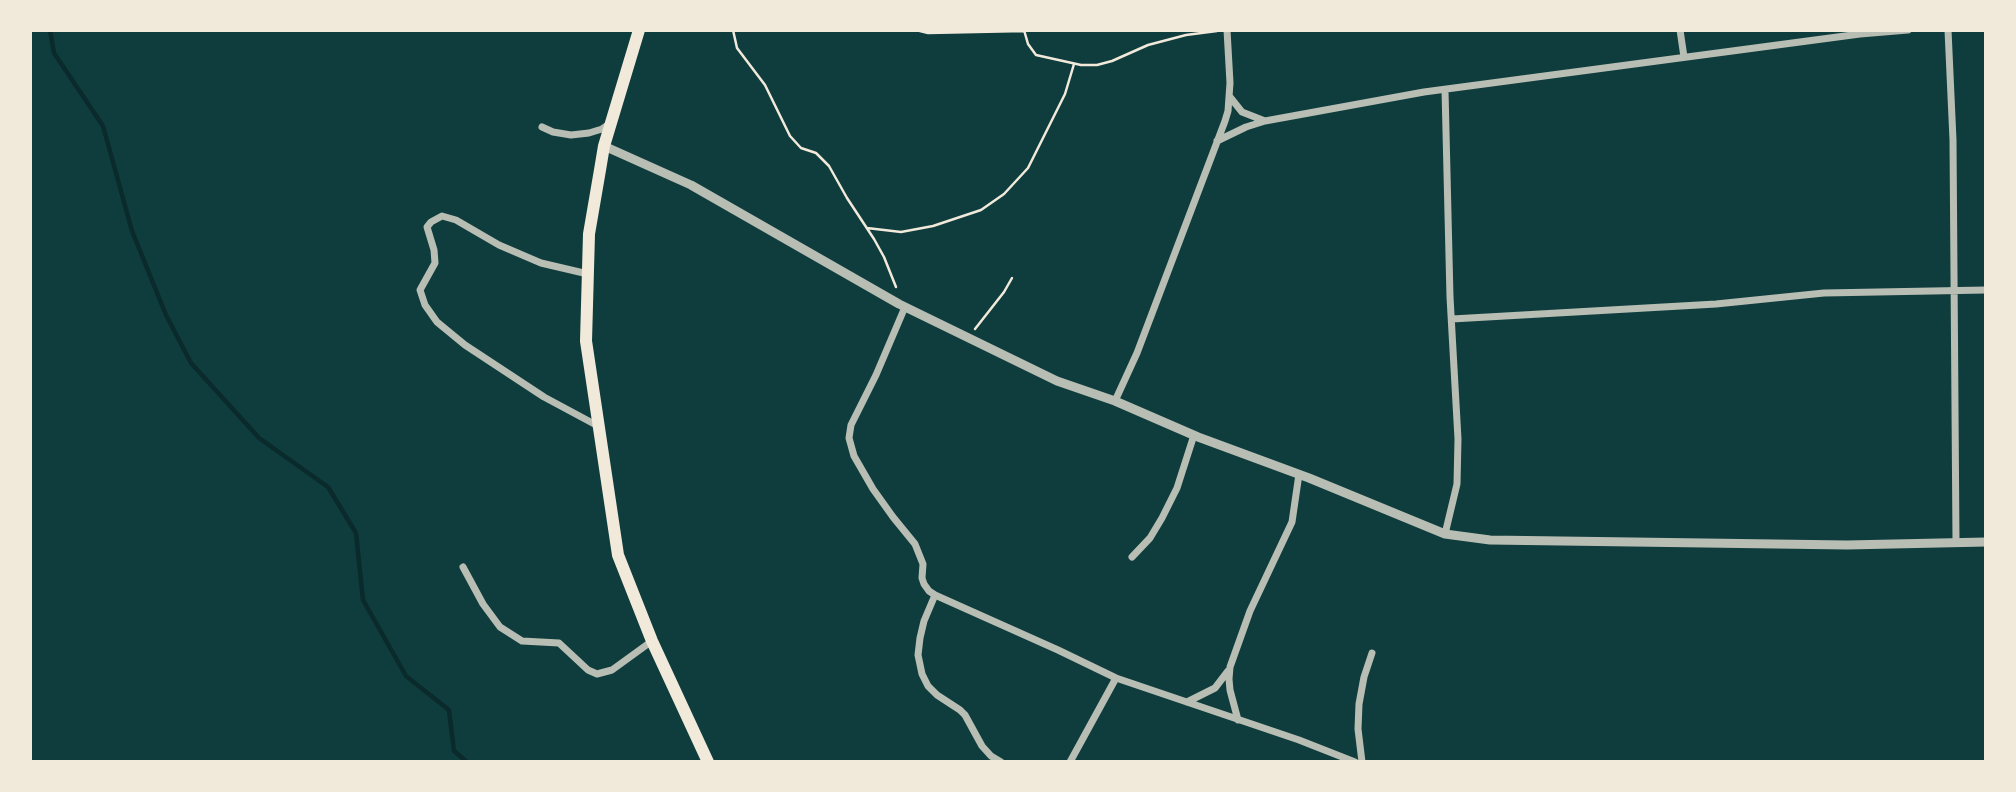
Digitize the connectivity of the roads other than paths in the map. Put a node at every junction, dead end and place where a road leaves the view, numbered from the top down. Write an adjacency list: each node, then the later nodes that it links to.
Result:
1 (639, 30): 11 (highway)
2 (1227, 30): 9 (street)
3 (1681, 30): 7 (street)
4 (1908, 30): 6 (street)
5 (1948, 30): 17 (street)
6 (1859, 32): 7 (street)
7 (1684, 57): 8 (street)
8 (1445, 90): 10 (street); 19 (street)
9 (1229, 96): 10 (street); 13 (street)
10 (1265, 121): 13 (street)
11 (611, 122): 12 (street); 14 (highway)
12 (542, 127)
13 (1217, 141): 20 (street)
14 (604, 146): 15 (highway); 18 (street)
15 (588, 274): 21 (highway); 21 (street)
16 (1986, 290): 17 (street)
17 (1953, 291): 19 (street); 25 (street)
18 (902, 305): 20 (street); 29 (street)
19 (1452, 319): 24 (street)
20 (1115, 401): 22 (street)
21 (598, 426): 30 (highway)
22 (1194, 435): 23 (street); 27 (street)
23 (1298, 474): 24 (street); 32 (street)
24 (1445, 534): 25 (street)
25 (1955, 542): 26 (street)
26 (1986, 542)
27 (1132, 557)
28 (463, 567): 30 (street)
29 (935, 595): 33 (street); 37 (street)
30 (652, 641): 36 (highway)
31 (1372, 653): 40 (street)
32 (1230, 667): 34 (street); 35 (street)
33 (1116, 678): 34 (street); 38 (street)
34 (1187, 702): 35 (street)
35 (1238, 720): 39 (street)
36 (708, 762)
37 (1001, 762)
38 (1070, 762)
39 (1355, 762)
40 (1362, 762)

